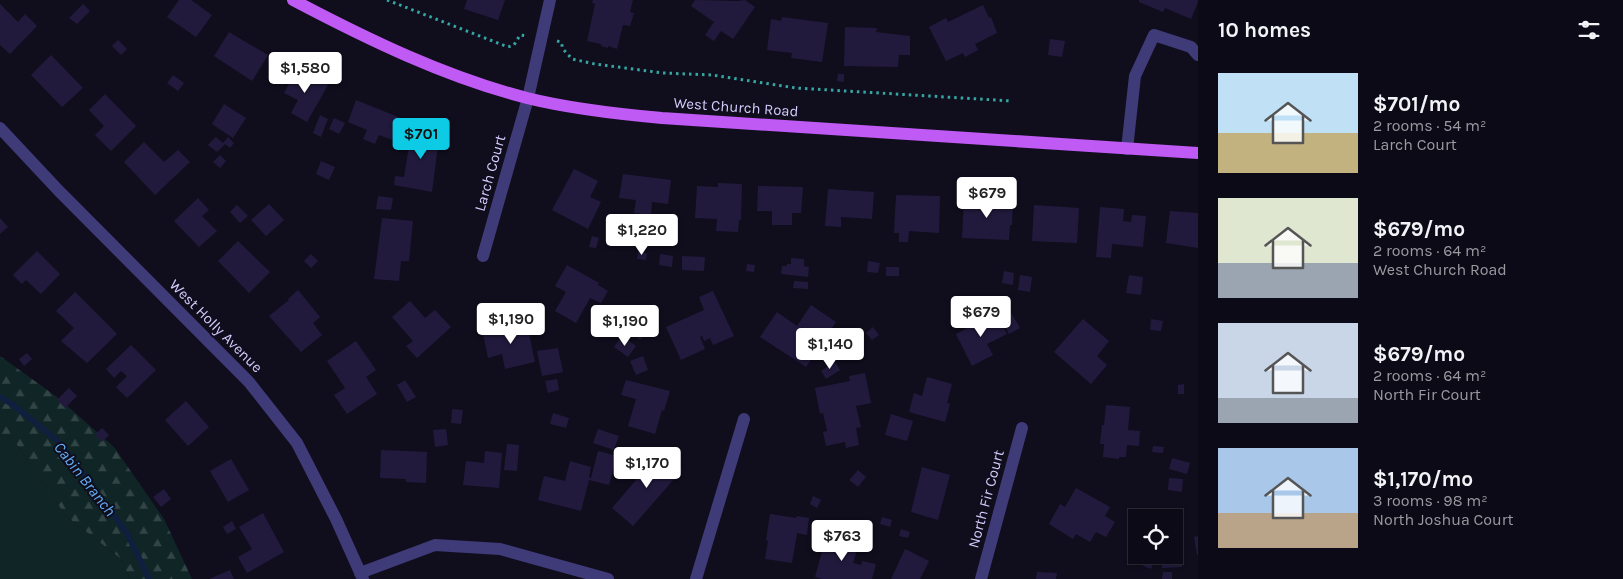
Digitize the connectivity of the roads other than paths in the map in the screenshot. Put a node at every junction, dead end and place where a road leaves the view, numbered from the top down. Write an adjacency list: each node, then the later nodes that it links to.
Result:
1 (293, 0): 4 (main road, West Church Road)
2 (550, 0): 4 (street, Larch Court)
3 (1198, 55): 6 (street)
4 (528, 98): 6 (main road, West Church Road); 8 (street, Larch Court)
5 (0, 128): 11 (street, West Holly Avenue)
6 (1127, 149): 7 (main road, West Church Road)
7 (1198, 153)
8 (483, 256)
9 (744, 419): 13 (street)
10 (1022, 428): 14 (street, North Fir Court)
11 (362, 576): 12 (street)
12 (608, 579)
13 (696, 579)
14 (981, 579)

